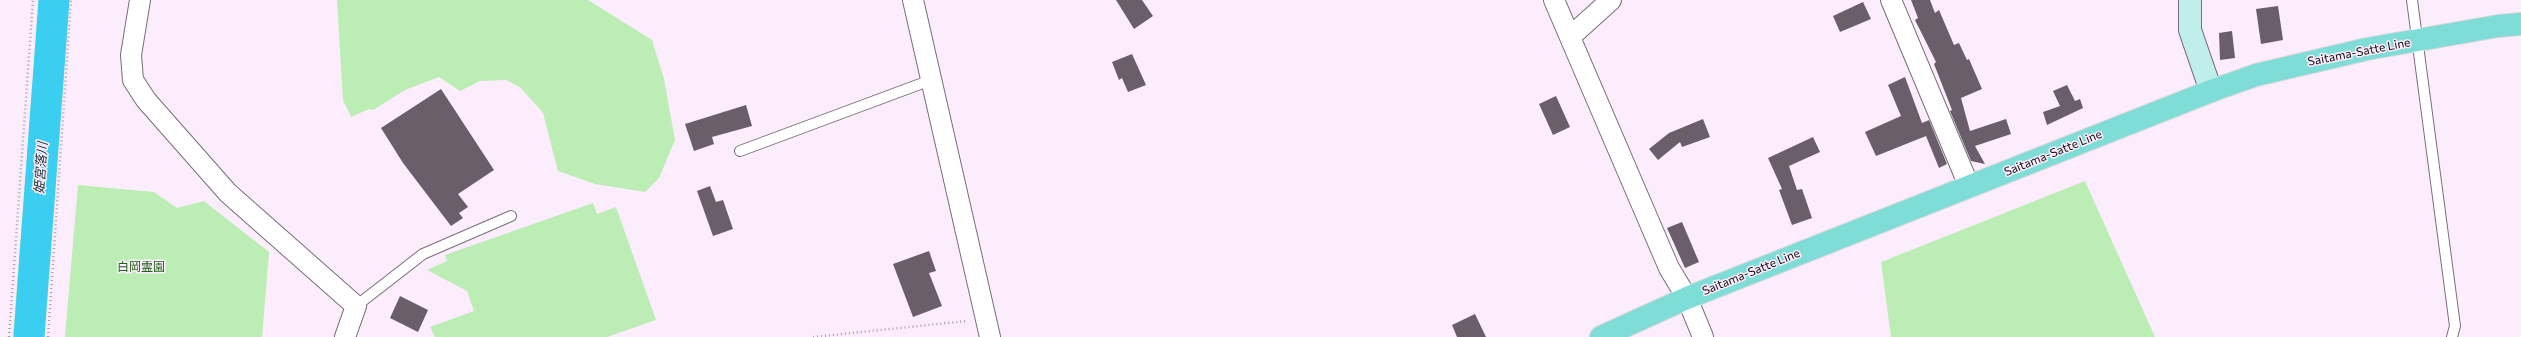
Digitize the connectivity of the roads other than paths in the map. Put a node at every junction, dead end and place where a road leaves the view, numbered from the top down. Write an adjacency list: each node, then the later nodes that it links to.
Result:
1 (140, 0): 17 (street)
2 (913, 0): 11 (street)
3 (1554, 0): 9 (street)
4 (1611, 0): 9 (street)
5 (1891, 0): 14 (street)
6 (2190, 0): 12 (street)
7 (2412, 0): 10 (lane)
8 (2521, 24): 10 (main road, Saitama-Satte Line)
9 (1570, 37): 16 (street)
10 (2418, 40): 12 (main road, Saitama-Satte Line); 22 (lane)
11 (932, 80): 13 (lane); 18 (street)
12 (2211, 91): 14 (main road, Saitama-Satte Line)
13 (740, 151)
14 (1969, 186): 16 (main road, Saitama-Satte Line)
15 (511, 216): 17 (lane)
16 (1687, 298): 20 (main road, Saitama-Satte Line); 21 (street)
17 (356, 306): 19 (street)
18 (988, 328)
19 (345, 337)
20 (1601, 337)
21 (1703, 337)
22 (2452, 337)

